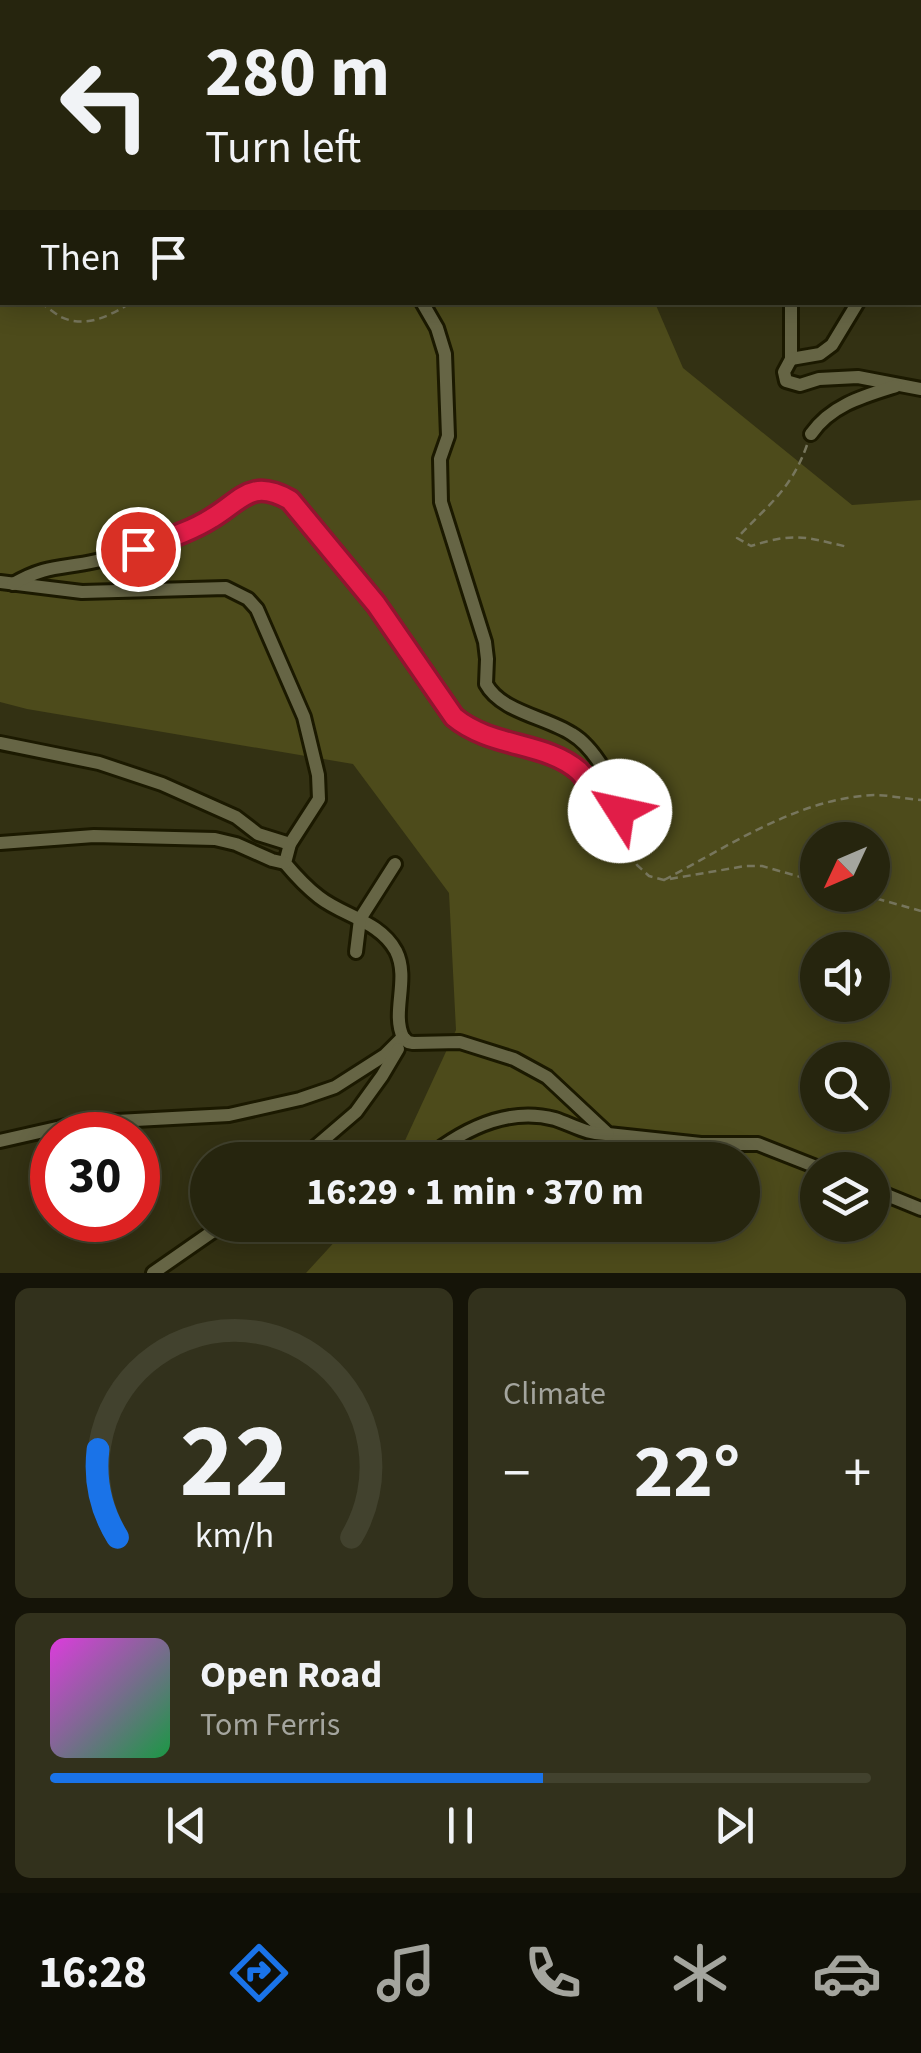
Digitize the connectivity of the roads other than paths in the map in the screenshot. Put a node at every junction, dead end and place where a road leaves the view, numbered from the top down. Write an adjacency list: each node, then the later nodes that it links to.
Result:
1 (424, 305): 8 (street)
2 (790, 305): 4 (street)
3 (856, 305): 4 (street)
4 (791, 359): 5 (street)
5 (899, 385): 6 (street); 7 (street)
6 (921, 389)
7 (810, 434)
8 (7, 583): 11 (street)
9 (0, 743): 11 (street)
10 (0, 843): 12 (street)
11 (290, 844): 12 (street)
12 (285, 863): 14 (street)
13 (395, 864): 14 (street)
14 (360, 919): 15 (street); 16 (street)
15 (356, 952)
16 (403, 1037): 17 (street); 18 (street); 19 (street)
17 (608, 1134): 20 (street); 21 (street)
18 (0, 1141)
19 (321, 1142)
20 (451, 1142)
21 (800, 1161)
22 (890, 1197): 23 (street)
23 (921, 1209)
24 (198, 1242): 25 (street)
25 (154, 1273)

